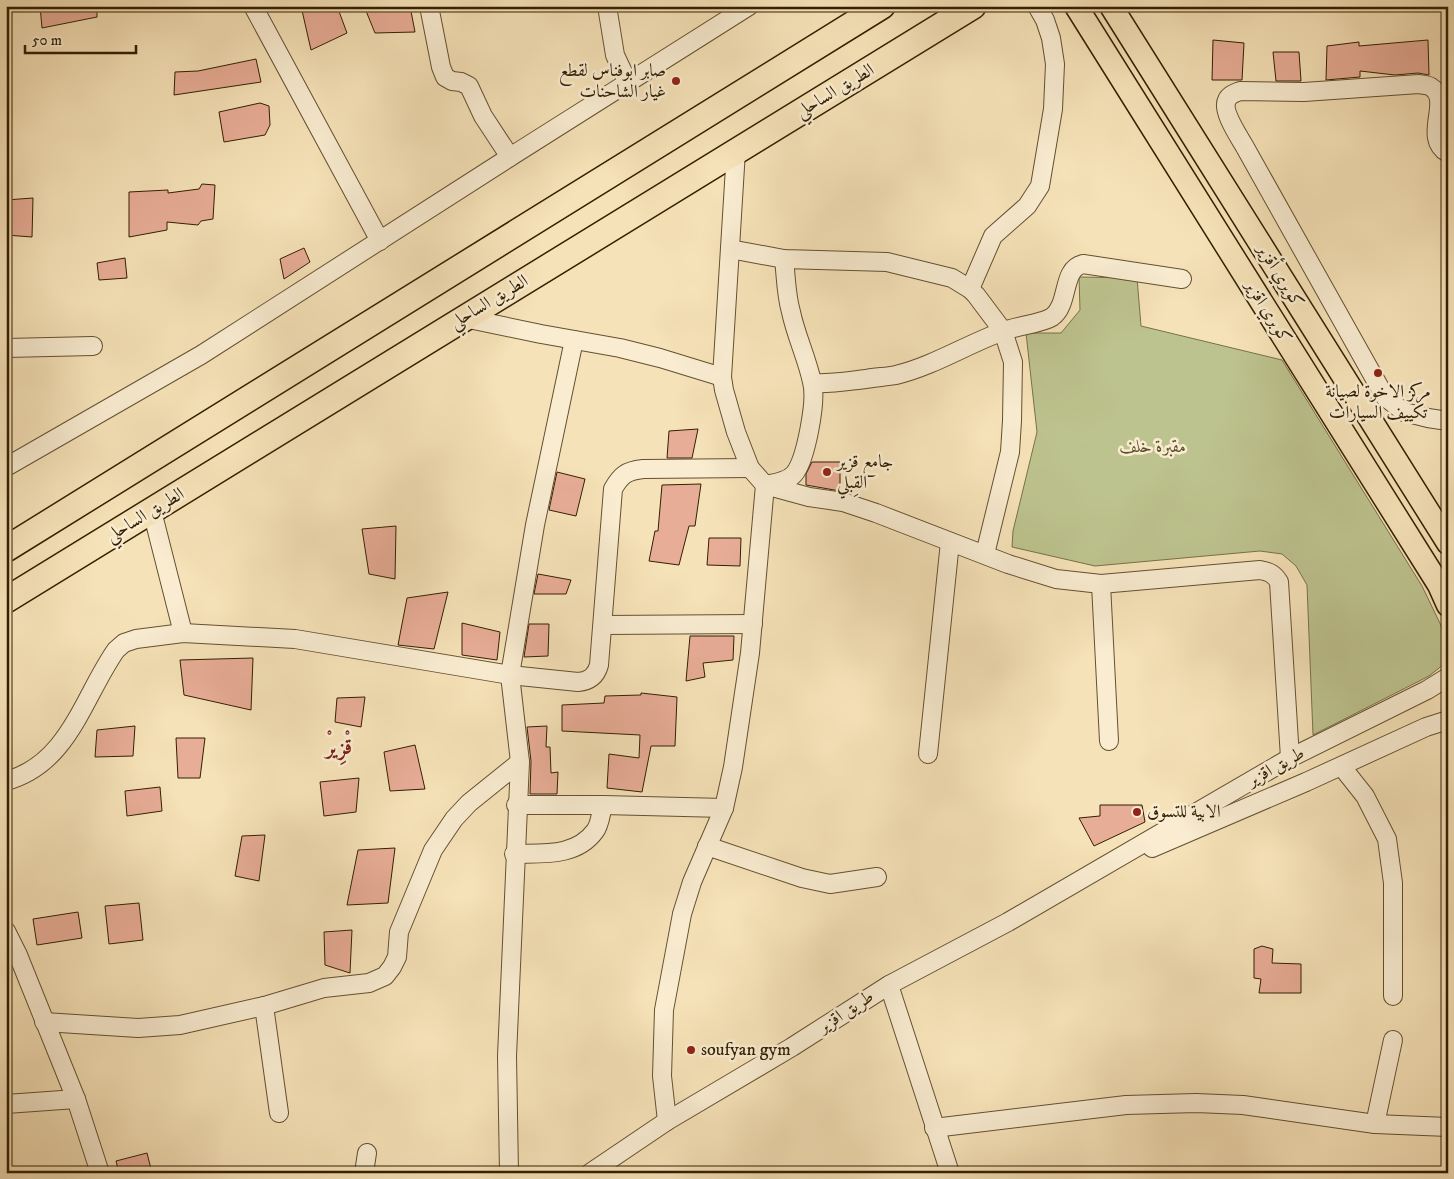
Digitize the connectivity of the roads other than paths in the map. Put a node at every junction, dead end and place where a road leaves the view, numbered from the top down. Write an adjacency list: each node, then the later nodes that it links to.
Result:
1 (253, 6): 14 (street)
2 (429, 6): 13 (street)
3 (607, 6): 10 (street)
4 (749, 6): 10 (street)
5 (882, 6): 33 (highway)
6 (973, 6): 11 (highway, الطريق الساحلي)
7 (1037, 6): 18 (street)
8 (1111, 7): 32 (main road, كويري أقزير)
9 (1081, 14): 37 (main road, كوبري اقزير)
10 (628, 83): 13 (street)
11 (736, 151): 15 (street); 19 (highway, الطريق الساحلي)
12 (1448, 153): 26 (street)
13 (510, 156): 14 (street)
14 (380, 241): 27 (street)
15 (730, 249): 16 (street); 24 (street)
16 (784, 259): 18 (street); 25 (street)
17 (1182, 279): 20 (street)
18 (970, 289): 20 (street)
19 (464, 318): 21 (street); 30 (highway, الطريق الساحلي)
20 (1003, 331): 25 (street); 34 (street)
21 (574, 340): 24 (street); 41 (street)
22 (92, 346): 23 (street)
23 (6, 348)
24 (722, 378): 28 (street)
25 (813, 383): 29 (street)
26 (1448, 421)
27 (6, 467)
28 (750, 468): 29 (street); 39 (street)
29 (765, 485): 31 (street); 38 (street)
30 (152, 511): 36 (highway, الطريق الساحلي); 40 (street)
31 (950, 542): 34 (street); 45 (street)
32 (1448, 543)
33 (6, 549)
34 (985, 554): 35 (street)
35 (1101, 584): 44 (street); 46 (street)
36 (6, 600)
37 (1448, 605)
38 (754, 624): 39 (street); 52 (street)
39 (602, 625): 41 (street)
40 (183, 632): 41 (street); 49 (street)
41 (510, 675): 47 (street)
42 (1448, 677): 46 (street, طريق اقزير)
43 (1448, 720): 48 (street, طريق اقزير)
44 (1110, 741)
45 (928, 754)
46 (1290, 758): 55 (street, طريق اقزير)
47 (520, 762): 50 (street); 60 (street)
48 (1342, 766): 55 (street, طريق اقزير); 59 (street)
49 (6, 781)
50 (516, 805): 51 (street); 54 (street)
51 (603, 805): 52 (street); 54 (street)
52 (724, 808): 53 (street)
53 (707, 846): 56 (street); 66 (street)
54 (514, 854): 73 (street)
55 (1109, 864): 58 (street, طريق اقزير)
56 (877, 877)
57 (6, 931): 61 (street)
58 (889, 984): 66 (street, طريق اقزير); 69 (street)
59 (1393, 996)
60 (264, 1006): 61 (street); 65 (street)
61 (44, 1022): 63 (street)
62 (1393, 1040): 67 (street)
63 (76, 1099): 64 (street); 71 (street)
64 (6, 1104)
65 (279, 1113)
66 (667, 1121): 74 (street, طريق اقزير)
67 (1375, 1124): 68 (street); 69 (street)
68 (1448, 1127)
69 (934, 1128): 75 (street)
70 (367, 1153): 72 (street)
71 (100, 1173)
72 (364, 1173)
73 (509, 1173)
74 (590, 1173)
75 (950, 1173)

